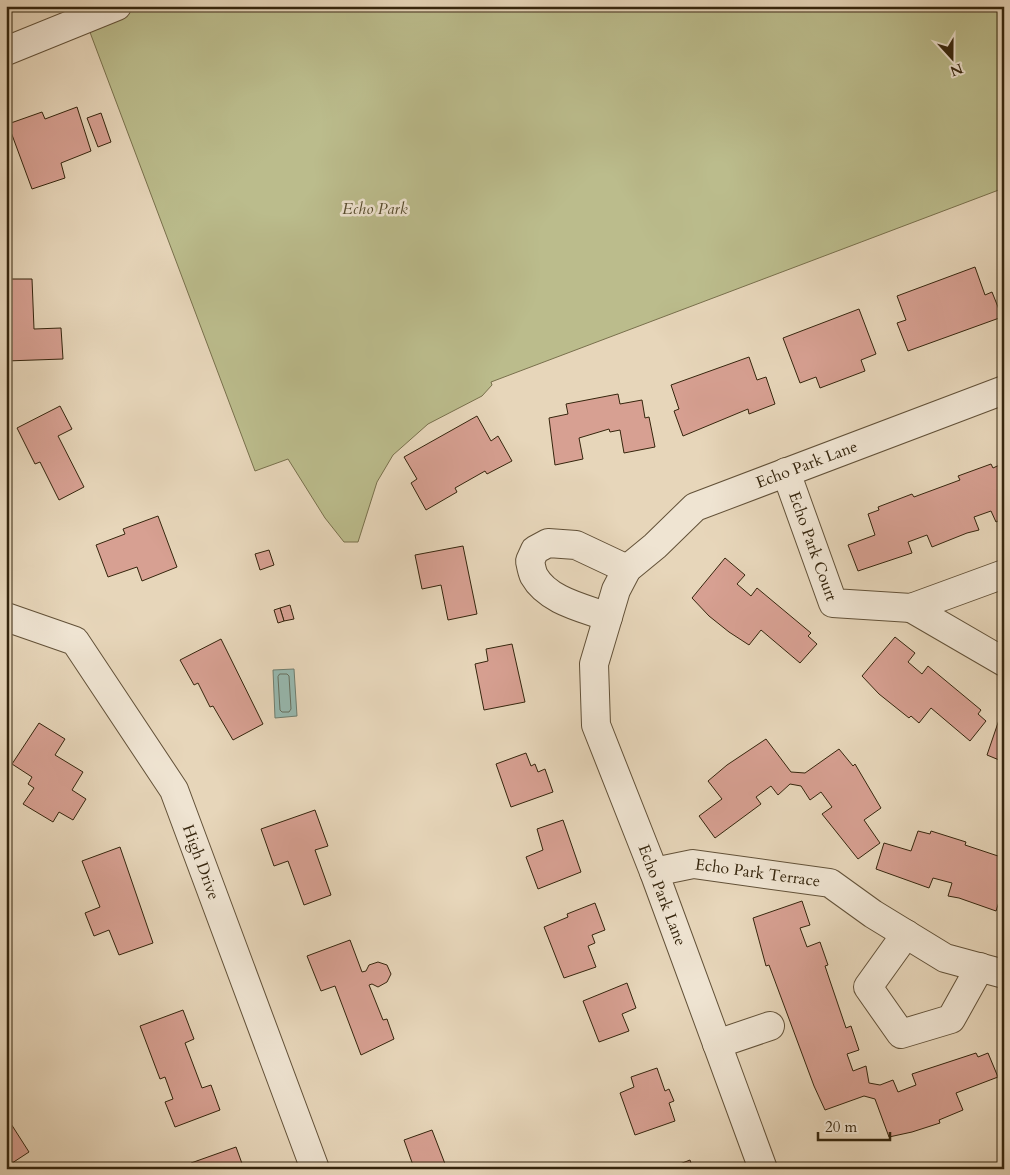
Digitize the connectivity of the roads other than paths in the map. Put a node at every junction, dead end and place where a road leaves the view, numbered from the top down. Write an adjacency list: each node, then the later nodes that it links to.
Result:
1 (117, 6): 2 (street)
2 (6, 51)
3 (1004, 390): 4 (street, Echo Park Lane)
4 (786, 472): 5 (street, Echo Park Lane); 7 (street, Echo Park Court)
5 (626, 569): 9 (street, Echo Park Lane); 9 (street)
6 (1004, 574): 7 (street, Echo Park Court)
7 (910, 608): 10 (street, Echo Park Court)
8 (6, 617): 16 (street, High Drive)
9 (608, 617): 11 (street, Echo Park Lane)
10 (1004, 662)
11 (654, 872): 12 (street, Echo Park Terrace); 15 (street, Echo Park Lane)
12 (906, 934): 13 (street, Echo Park Terrace); 13 (street, Echo Park Terrace)
13 (992, 971)
14 (770, 1026): 15 (street)
15 (717, 1044): 17 (street, Echo Park Lane)
16 (315, 1169)
17 (763, 1169)

